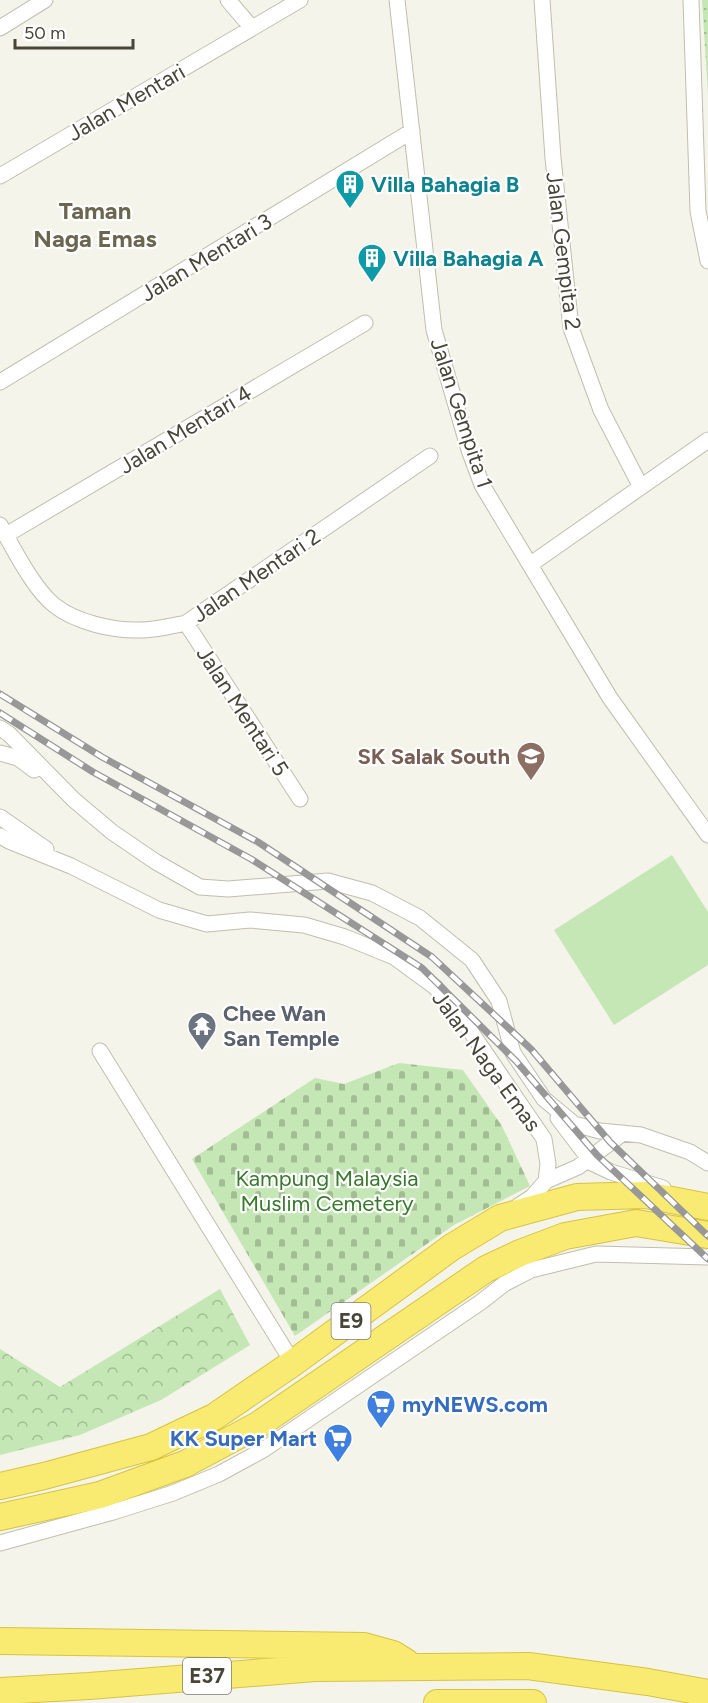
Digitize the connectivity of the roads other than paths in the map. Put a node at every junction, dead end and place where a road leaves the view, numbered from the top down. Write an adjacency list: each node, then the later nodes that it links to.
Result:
1 (45, 0): 7 (street)
2 (228, 0): 8 (street)
3 (300, 0): 8 (street, Jalan Mentari)
4 (398, 0): 9 (street, Jalan Gempita 1)
5 (543, 0): 16 (street, Jalan Gempita 2)
6 (691, 0): 11 (street)
7 (0, 28)
8 (252, 28): 10 (street, Jalan Mentari)
9 (412, 131): 13 (street, Jalan Mentari 3); 18 (street, Jalan Gempita 1)
10 (0, 176)
11 (708, 261)
12 (365, 323): 17 (street, Jalan Mentari 4)
13 (0, 382)
14 (708, 440): 16 (street)
15 (430, 456): 19 (street, Jalan Mentari 2)
16 (640, 487): 18 (street)
17 (3, 530): 19 (street, Jalan Mentari 2)
18 (531, 564): 25 (street, Jalan Gempita 1)
19 (186, 623): 22 (street, Jalan Mentari 5)
20 (0, 729): 23 (street, Jalan Naga Emas)
21 (0, 753): 23 (street, Jalan Naga Emas)
22 (300, 799)
23 (74, 800): 29 (street, Jalan Naga Emas)
24 (0, 817): 27 (street, Jalan Naga Emas)
25 (708, 835)
26 (0, 836): 27 (street, Jalan Naga Emas)
27 (71, 866): 33 (street, Jalan Naga Emas)
28 (100, 1051): 39 (street)
29 (544, 1099): 30 (street, Jalan Naga Emas); 31 (street)
30 (623, 1133): 31 (street); 32 (street, Jalan Naga Emas)
31 (589, 1159): 33 (street); 34 (street)
32 (708, 1163)
33 (546, 1181): 36 (street)
34 (708, 1195)
35 (708, 1207): 36 (highway, E9)
36 (500, 1218): 39 (highway, E9)
37 (708, 1234): 41 (highway, E9)
38 (708, 1257): 42 (street)
39 (293, 1364): 40 (highway, E9)
40 (0, 1485)
41 (0, 1517)
42 (0, 1543)
43 (0, 1641): 44 (highway)
44 (413, 1666): 45 (highway, E37); 46 (highway, E37)
45 (0, 1691)
46 (708, 1693)
47 (437, 1703): 48 (highway)
48 (533, 1703)

